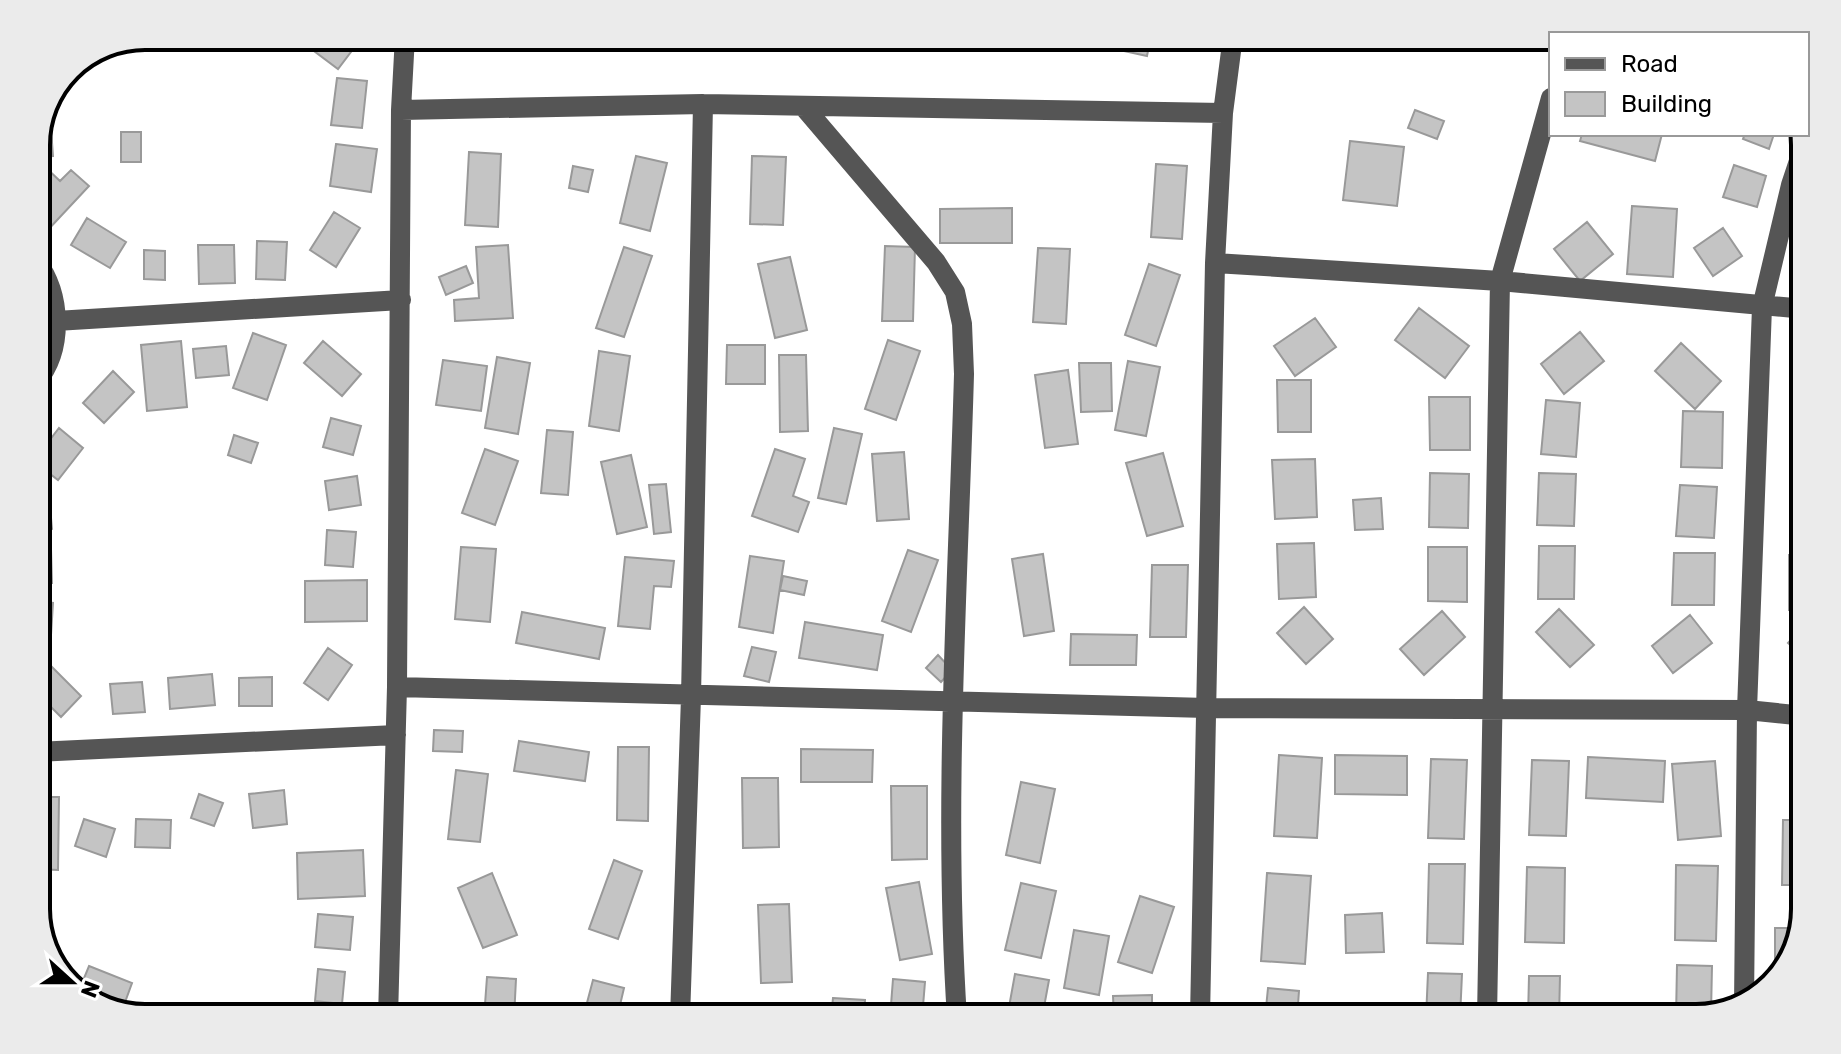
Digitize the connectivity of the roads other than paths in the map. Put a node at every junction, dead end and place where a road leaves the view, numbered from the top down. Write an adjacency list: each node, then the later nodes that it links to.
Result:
1 (404, 50): 6 (street)
2 (1231, 50): 7 (street)
3 (703, 104): 5 (street); 6 (street); 18 (street)
4 (1549, 105): 10 (street)
5 (803, 106): 7 (street); 19 (street)
6 (401, 110): 12 (street)
7 (1223, 113): 9 (street)
8 (1791, 185): 13 (street)
9 (1215, 263): 10 (street); 20 (street)
10 (1500, 281): 13 (street); 21 (street)
11 (50, 287): 15 (street)
12 (401, 300): 15 (street); 17 (street)
13 (1762, 307): 14 (street); 22 (street)
14 (1791, 308)
15 (56, 321): 16 (street)
16 (50, 354)
17 (397, 687): 18 (street); 24 (street)
18 (691, 697): 19 (street); 28 (street)
19 (954, 699): 20 (street); 29 (street)
20 (1207, 708): 21 (street); 30 (street)
21 (1495, 708): 22 (street); 31 (street)
22 (1747, 710): 23 (street); 26 (street)
23 (1791, 715)
24 (396, 735): 25 (street); 27 (street)
25 (50, 751)
26 (1744, 990)
27 (388, 1004)
28 (680, 1004)
29 (956, 1004)
30 (1200, 1004)
31 (1487, 1004)

